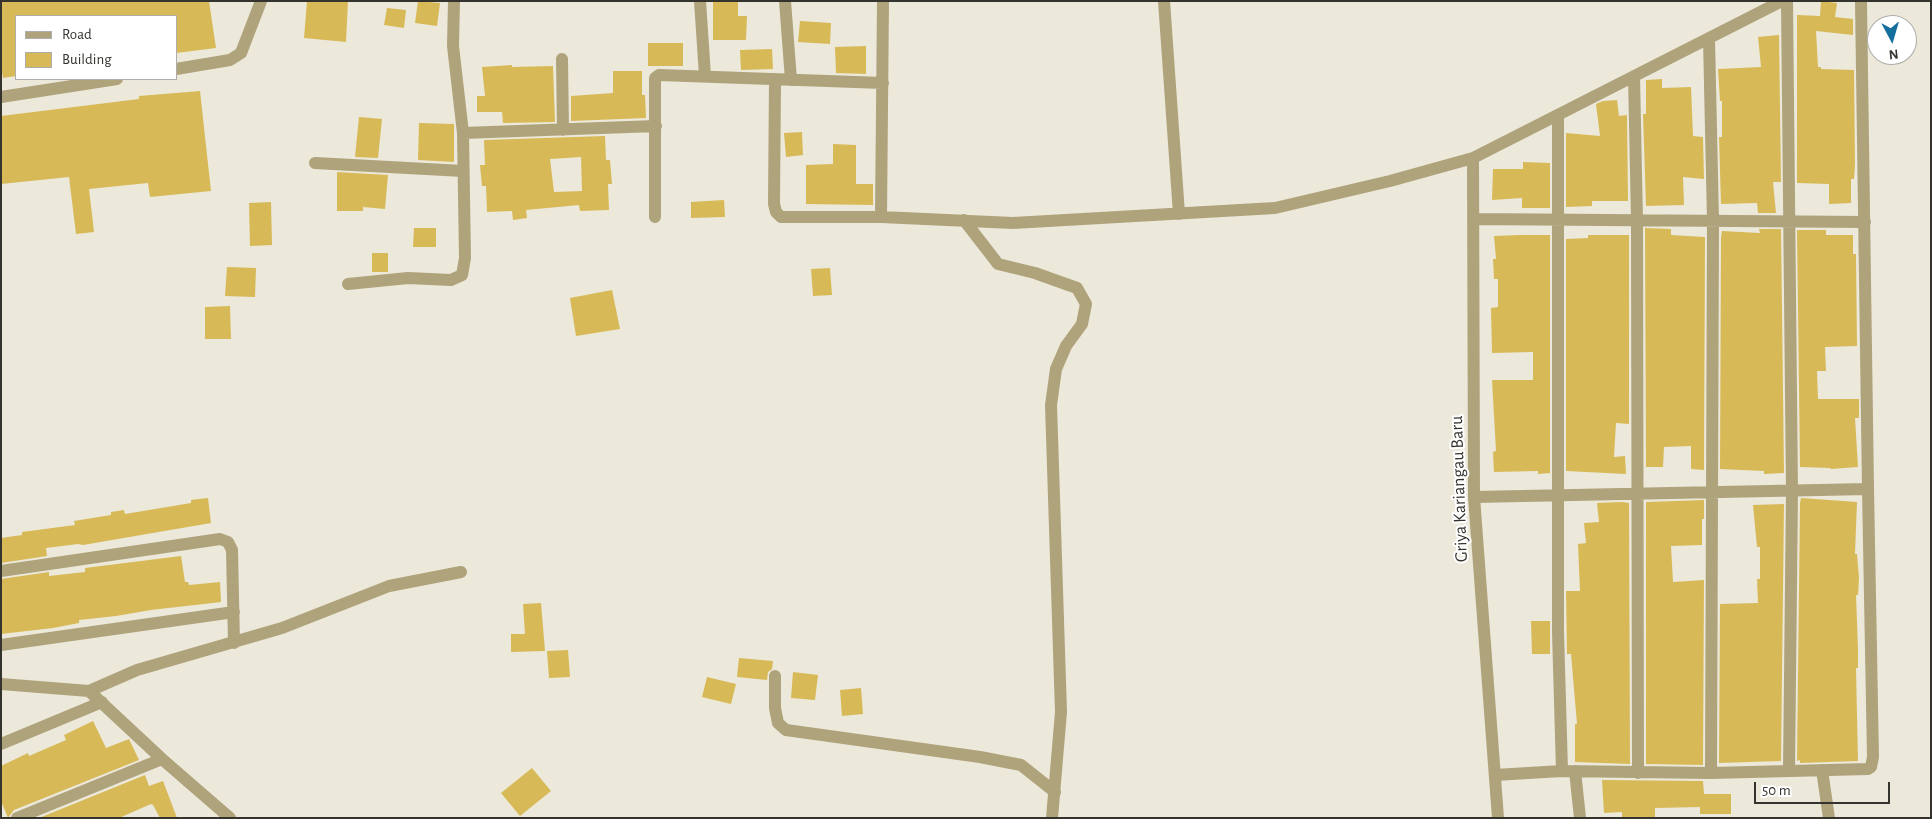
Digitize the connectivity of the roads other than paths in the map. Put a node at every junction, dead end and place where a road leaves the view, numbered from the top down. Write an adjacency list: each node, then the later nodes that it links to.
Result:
1 (261, 1): 12 (street)
2 (454, 1): 23 (street)
3 (700, 1): 13 (street)
4 (785, 1): 17 (street)
5 (883, 1): 18 (street)
6 (1164, 1): 27 (street)
7 (1782, 1): 10 (street)
8 (1787, 1): 35 (street)
9 (1861, 1): 36 (street)
10 (1708, 39): 14 (street); 34 (street)
11 (562, 59): 22 (street)
12 (178, 69)
13 (704, 76): 15 (street); 21 (street)
14 (1634, 76): 20 (street); 33 (street)
15 (775, 79): 17 (street); 29 (street)
16 (111, 80): 19 (street)
17 (791, 80): 18 (street)
18 (883, 83): 29 (street)
19 (1, 98)
20 (1558, 115): 24 (street); 31 (street)
21 (656, 126): 22 (street); 28 (street)
22 (564, 130): 23 (street)
23 (463, 133): 26 (street)
24 (1472, 158): 27 (street); 30 (street, Griya Kariangau Baru)
25 (315, 163): 26 (street)
26 (463, 171): 37 (street)
27 (1179, 214): 32 (street)
28 (655, 217)
29 (880, 217): 32 (street)
30 (1473, 219): 31 (street); 43 (street, Griya Kariangau Baru)
31 (1558, 219): 33 (street); 42 (street)
32 (964, 220): 61 (street)
33 (1637, 220): 34 (street); 41 (street)
34 (1713, 221): 35 (street); 40 (street)
35 (1790, 221): 36 (street); 39 (street)
36 (1865, 222): 38 (street)
37 (348, 284)
38 (1868, 489): 39 (street); 55 (street)
39 (1792, 491): 40 (street); 57 (street)
40 (1712, 492): 41 (street); 59 (street)
41 (1636, 494): 42 (street); 58 (street)
42 (1559, 495): 43 (street); 56 (street)
43 (1474, 497): 60 (street, Griya Kariangau Baru)
44 (1, 571): 46 (street)
45 (461, 572): 47 (street)
46 (234, 612): 47 (street); 48 (street)
47 (234, 643): 51 (street)
48 (1, 645)
49 (775, 676): 61 (street)
50 (1, 684): 51 (street)
51 (89, 691): 52 (street)
52 (102, 702): 53 (street); 54 (street)
53 (1, 744)
54 (162, 759): 62 (street); 63 (street)
55 (1822, 770): 57 (street); 67 (street)
56 (1568, 771): 58 (street); 60 (street); 66 (street)
57 (1789, 771): 59 (street)
58 (1638, 772): 59 (street)
59 (1711, 772)
60 (1495, 776): 65 (street, Griya Kariangau Baru)
61 (1055, 792): 64 (street)
62 (224, 816)
63 (17, 818)
64 (1052, 818)
65 (1498, 818)
66 (1580, 818)
67 (1829, 818)

